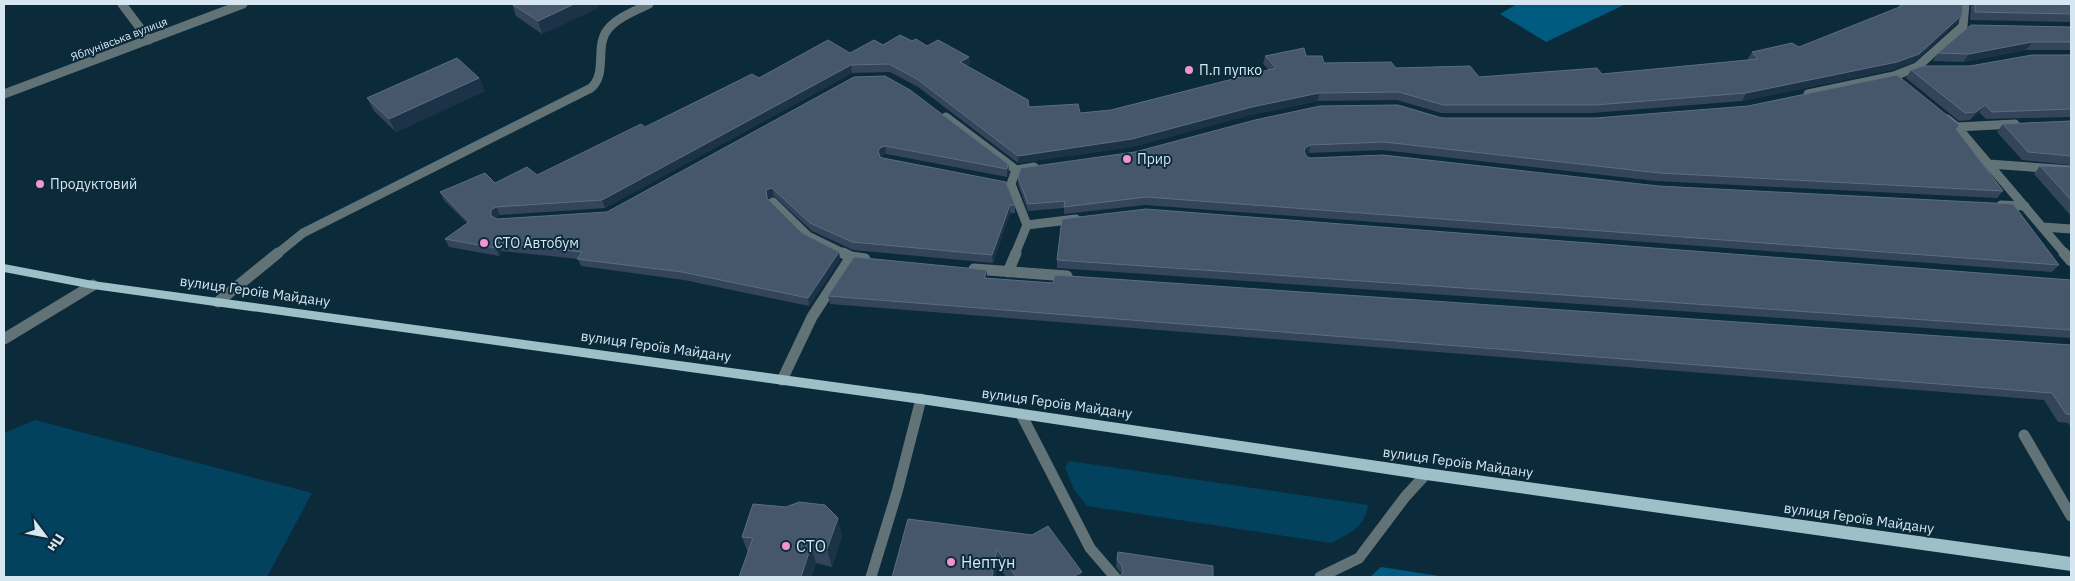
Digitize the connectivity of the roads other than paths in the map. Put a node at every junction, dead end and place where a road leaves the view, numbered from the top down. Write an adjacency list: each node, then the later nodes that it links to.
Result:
1 (122, 4): 7 (street)
2 (243, 4): 7 (street, Яблунівська вулиця)
3 (649, 4): 35 (street)
4 (1964, 4): 5 (street)
5 (1963, 26): 6 (street); 9 (street)
6 (1973, 26)
7 (150, 40): 8 (street, Яблунівська вулиця)
8 (4, 94)
9 (1800, 96)
10 (937, 110): 16 (street)
11 (1936, 110): 13 (street)
12 (2021, 124): 13 (street)
13 (1957, 127): 14 (street)
14 (1989, 164): 17 (street); 20 (street)
15 (1045, 166): 16 (street)
16 (1016, 170): 22 (street)
17 (2071, 170)
18 (773, 202): 25 (street)
19 (1996, 204): 20 (street)
20 (2025, 206): 23 (street)
21 (1086, 218): 22 (street)
22 (1027, 225): 30 (street)
23 (2043, 227): 24 (street); 27 (street)
24 (2071, 229)
25 (851, 257): 26 (street); 37 (street)
26 (880, 260)
27 (2071, 262)
28 (4, 268): 32 (main road)
29 (959, 268): 30 (street)
30 (1008, 272): 33 (street)
31 (4, 275): 32 (main road)
32 (38, 276): 34 (main road, вулиця Героїв Майдану)
33 (1078, 277)
34 (93, 285): 35 (main road, вулиця Героїв Майдану); 36 (street)
35 (218, 302): 37 (main road, вулиця Героїв Майдану)
36 (4, 339)
37 (782, 380): 38 (main road, вулиця Героїв Майдану)
38 (920, 399): 39 (main road, вулиця Героїв Майдану); 44 (street)
39 (1021, 414): 41 (main road, вулиця Героїв Майдану); 45 (street)
40 (2024, 435): 42 (street)
41 (1426, 474): 43 (main road, вулиця Героїв Майдану); 46 (street)
42 (2071, 516)
43 (2071, 564)
44 (871, 577)
45 (1115, 577)
46 (1320, 577)

